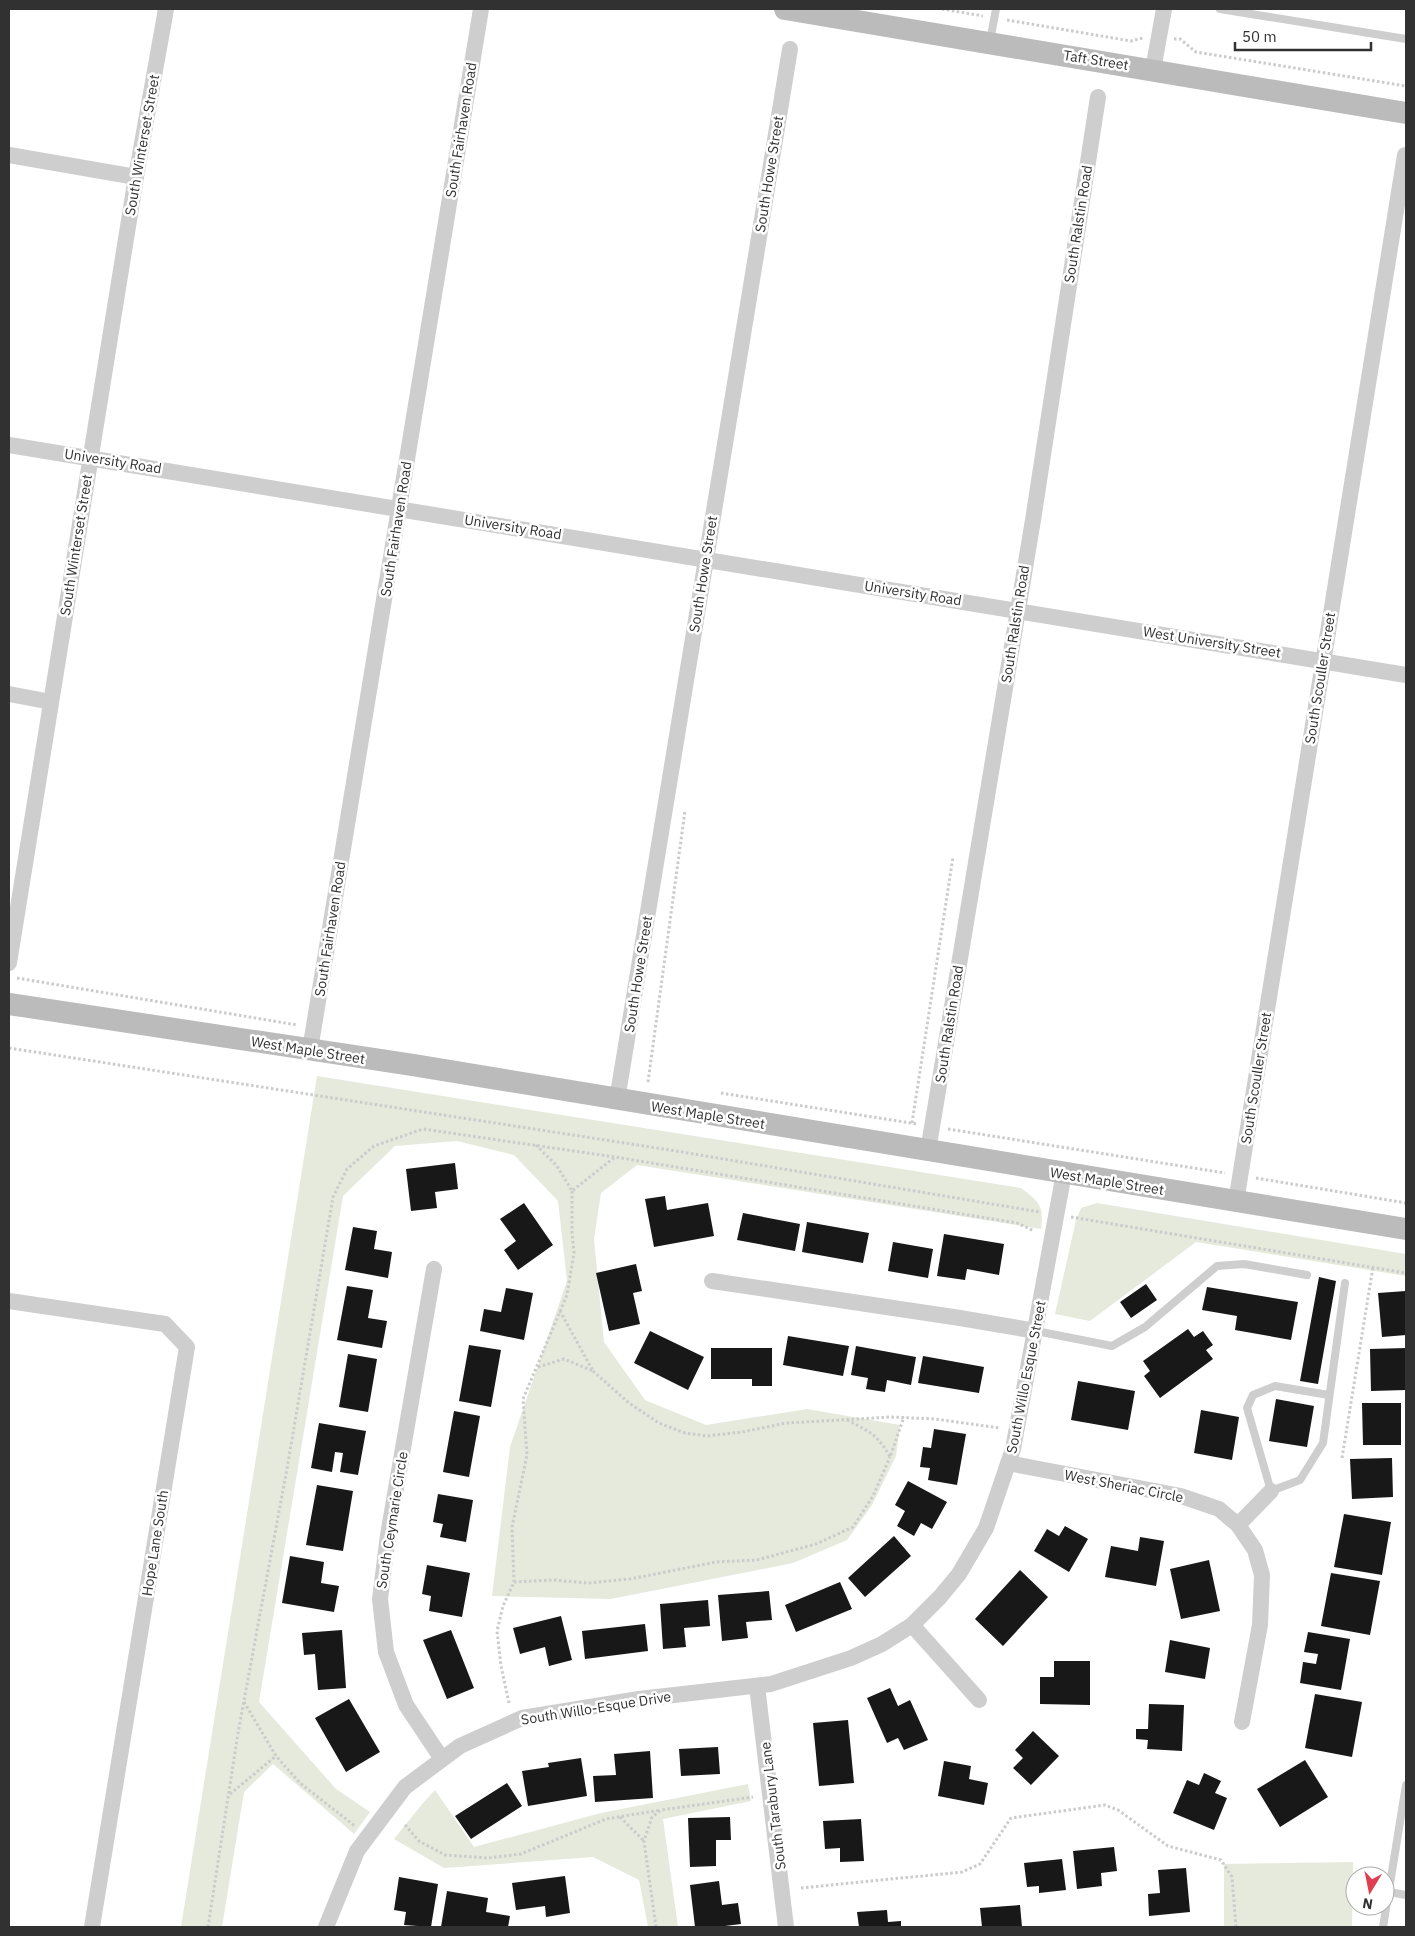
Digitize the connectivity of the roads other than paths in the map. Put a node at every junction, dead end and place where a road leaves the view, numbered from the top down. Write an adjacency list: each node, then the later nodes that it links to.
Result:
1 (166, 9): 15 (street, South Winterset Street)
2 (481, 9): 18 (street, South Fairhaven Road)
3 (785, 9): 8 (main road, Taft Street)
4 (996, 9): 8 (lane)
5 (1164, 9): 10 (street)
6 (1220, 9): 7 (lane)
7 (1406, 39)
8 (990, 43): 10 (main road, Taft Street)
9 (790, 49): 19 (street, South Howe Street)
10 (1153, 70): 12 (main road, Taft Street)
11 (1098, 97): 20 (street, South Ralstin Road)
12 (1406, 112)
13 (1405, 154): 21 (street, South Scouller Street)
14 (9, 155): 15 (street)
15 (136, 177): 17 (street, South Winterset Street)
16 (9, 445): 17 (street, University Road)
17 (91, 457): 18 (street, University Road); 24 (street, South Winterset Street)
18 (399, 508): 19 (street, University Road); 27 (street, South Fairhaven Road)
19 (706, 559): 20 (street, University Road); 28 (street, South Howe Street)
20 (1017, 610): 21 (street, West University Street); 29 (street, South Ralstin Road)
21 (1323, 661): 22 (street, West University Street); 31 (street, South Scouller Street)
22 (1406, 674)
23 (9, 694): 24 (street)
24 (51, 702): 25 (street, South Winterset Street)
25 (9, 963)
26 (9, 1004): 27 (main road, West Maple Street)
27 (310, 1050): 28 (main road, West Maple Street)
28 (617, 1100): 29 (main road, West Maple Street)
29 (928, 1151): 30 (main road, West Maple Street)
30 (1064, 1173): 31 (main road, West Maple Street); 38 (street, South Willo Esque Street)
31 (1236, 1202): 32 (main road, West Maple Street)
32 (1406, 1229)
33 (434, 1269): 47 (street, South Ceymarie Circle)
34 (1307, 1275): 38 (lane)
35 (712, 1281): 38 (street)
36 (1345, 1283): 39 (lane)
37 (9, 1301): 50 (street, Hope Lane South)
38 (1036, 1331): 40 (street, South Willo Esque Street)
39 (1329, 1395): 41 (lane); 41 (lane)
40 (1008, 1463): 42 (street, West Sheriac Circle); 43 (street, South Willo Esque Street)
41 (1271, 1491): 42 (street)
42 (1238, 1525): 46 (street, West Sheriac Circle)
43 (912, 1624): 44 (street, South Willo Esque Street); 45 (street)
44 (757, 1686): 47 (street, South Willo-Esque Drive); 52 (street, South Tarabury Lane)
45 (979, 1700)
46 (1242, 1722)
47 (442, 1759): 51 (street, South Willo-Esque Drive)
48 (1406, 1784): 49 (lane)
49 (1392, 1866)
50 (92, 1927)
51 (326, 1927)
52 (786, 1927)

